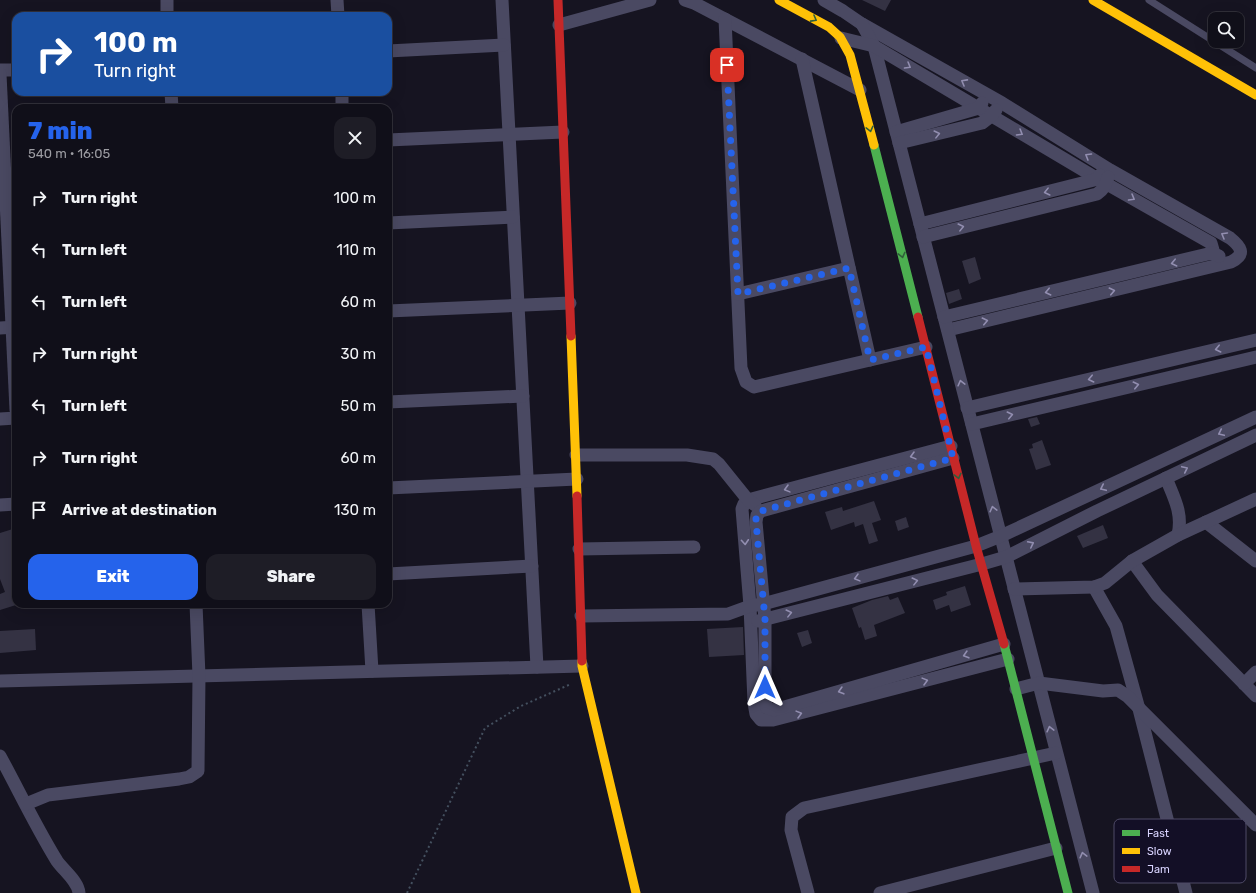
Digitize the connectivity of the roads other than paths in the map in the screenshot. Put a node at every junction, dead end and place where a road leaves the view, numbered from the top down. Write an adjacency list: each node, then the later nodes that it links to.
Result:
1 (167, 0): 11 (street)
2 (337, 0): 12 (street)
3 (502, 0): 17 (street)
4 (558, 0): 15 (street)
5 (650, 0): 15 (street)
6 (685, 0): 13 (street)
7 (780, 0): 16 (street, one-way to 16)
8 (824, 0): 14 (street)
9 (1093, 0): 26 (street)
10 (1149, 0): 21 (lane)
11 (167, 12)
12 (338, 12)
13 (725, 19): 20 (street); 45 (street)
14 (862, 24): 18 (street); 27 (street, one-way to 14)
15 (559, 25): 31 (street)
16 (841, 38): 18 (street); 25 (street)
17 (504, 45): 19 (street); 32 (street)
18 (874, 46): 29 (street, one-way to 29); 33 (street)
19 (392, 51)
20 (802, 59): 25 (street); 44 (street)
21 (1256, 68)
22 (0, 70): 23 (street)
23 (12, 70)
24 (0, 74): 35 (street)
25 (860, 90): 53 (street, one-way to 53)
26 (1256, 95)
27 (988, 96): 28 (street); 29 (street)
28 (1002, 103): 30 (street); 36 (street, one-way to 28)
29 (979, 108): 30 (street); 33 (street)
30 (991, 116): 33 (street, one-way to 30); 37 (street, one-way to 37)
31 (563, 132): 32 (street); 46 (street)
32 (509, 135): 34 (street); 38 (street)
33 (898, 138): 40 (street)
34 (392, 140)
35 (7, 158): 41 (street)
36 (1107, 168): 37 (street); 43 (street, one-way to 36)
37 (1102, 182): 40 (street); 42 (street, one-way to 42)
38 (513, 217): 39 (street); 47 (street)
39 (392, 223)
40 (922, 230): 49 (street)
41 (8, 241): 50 (street)
42 (1212, 253): 43 (street); 49 (street, one-way to 49)
43 (1232, 262): 51 (street, one-way to 43)
44 (849, 268): 45 (street); 55 (street)
45 (738, 294): 55 (street)
46 (570, 303): 47 (street); 66 (street)
47 (518, 306): 48 (street); 57 (street)
48 (392, 311)
49 (944, 317): 51 (street)
50 (9, 327): 56 (street)
51 (948, 330): 59 (street, one-way to 51)
52 (1256, 340): 59 (street, one-way to 59)
53 (926, 347): 55 (street); 65 (street)
54 (1256, 357): 63 (street, one-way to 54)
55 (870, 360)
56 (12, 363)
57 (523, 396): 58 (street); 69 (street)
58 (392, 402)
59 (967, 408): 63 (street)
60 (1256, 417): 78 (street, one-way to 78)
61 (12, 418): 62 (street)
62 (0, 419)
63 (972, 424): 78 (street, one-way to 63)
64 (1256, 435): 67 (street, one-way to 64)
65 (952, 452): 72 (street, one-way to 72); 75 (street); 79 (street, one-way to 79)
66 (576, 454): 68 (street); 72 (street)
67 (1166, 478): 77 (street); 82 (street, one-way to 67)
68 (577, 480): 69 (street); 81 (street)
69 (527, 482): 70 (street); 86 (street)
70 (392, 488)
71 (1256, 499): 76 (street)
72 (748, 500): 75 (street); 91 (street, one-way to 91)
73 (12, 504): 74 (street)
74 (0, 505)
75 (761, 511): 90 (street)
76 (1206, 522): 77 (street); 84 (street)
77 (1178, 535): 83 (street)
78 (1000, 536): 79 (street); 82 (street)
79 (976, 546): 85 (street); 90 (street, one-way to 90)
80 (694, 547): 81 (street)
81 (579, 549): 94 (street)
82 (1006, 557): 85 (street); 89 (street)
83 (1132, 561): 88 (street); 106 (street)
84 (1256, 561)
85 (982, 564): 95 (street, one-way to 85); 97 (street)
86 (532, 566): 87 (street); 99 (street)
87 (392, 574)
88 (1094, 587): 89 (street); 109 (street)
89 (1014, 589): 105 (street)
90 (763, 604): 91 (street); 95 (street)
91 (750, 606): 94 (street); 96 (street)
92 (196, 608): 103 (street)
93 (368, 608): 100 (street)
94 (581, 616): 101 (street)
95 (765, 619): 96 (street); 97 (street, one-way to 95)
96 (751, 622): 98 (street, one-way to 98)
97 (1004, 644): 98 (street)
98 (1008, 659): 107 (street)
99 (537, 667): 100 (street); 101 (street)
100 (372, 671): 103 (street)
101 (584, 672): 118 (street)
102 (1256, 672): 106 (street)
103 (199, 676): 104 (street); 113 (street)
104 (0, 681)
105 (1039, 683): 107 (street); 109 (street); 110 (street, one-way to 105)
106 (1244, 684): 108 (street)
107 (1016, 689): 112 (street)
108 (1256, 696)
109 (1139, 709): 114 (street); 115 (street)
110 (1056, 753): 112 (street); 123 (street, one-way to 110)
111 (0, 756): 113 (street)
112 (1033, 758): 116 (street); 120 (street)
113 (26, 804): 119 (street)
114 (1167, 819)
115 (1256, 825)
116 (1056, 848): 121 (street); 122 (street)
117 (1183, 883): 124 (street)
118 (638, 892)
119 (79, 893)
120 (808, 893)
121 (880, 893)
122 (1068, 893)
123 (1092, 893)
124 (1186, 893)

